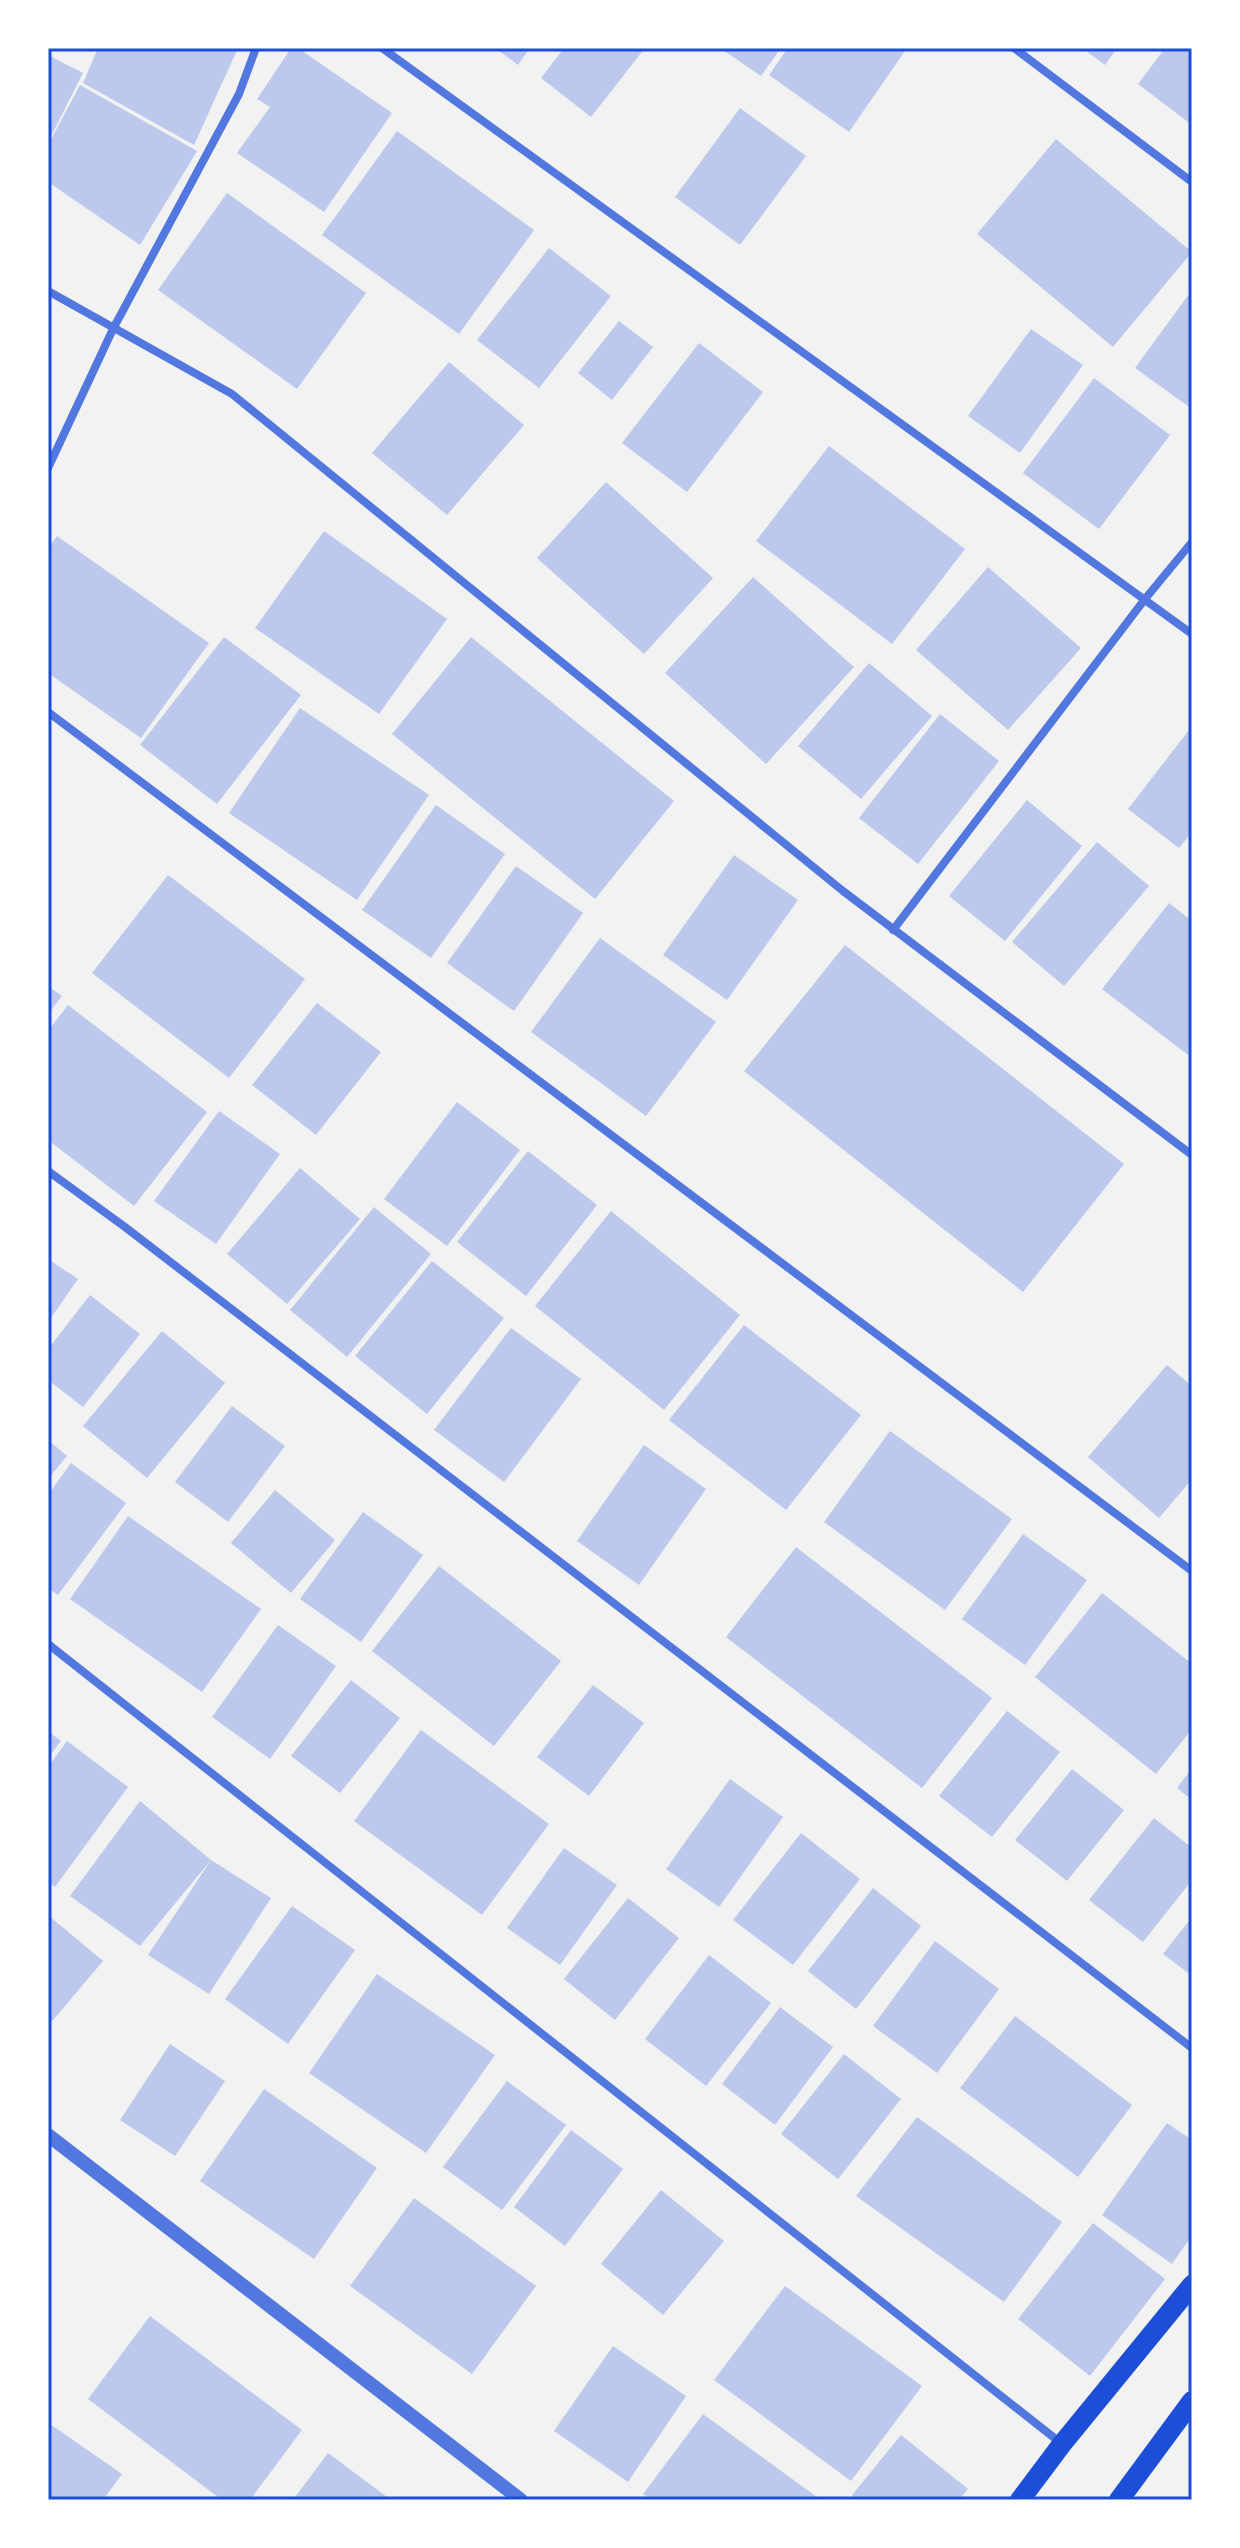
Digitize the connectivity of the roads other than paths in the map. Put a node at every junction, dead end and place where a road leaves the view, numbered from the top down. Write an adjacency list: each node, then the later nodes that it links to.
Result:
1 (256, 48): 6 (street)
2 (382, 48): 9 (street)
3 (1014, 48): 4 (street)
4 (1192, 182)
5 (48, 291): 6 (street)
6 (113, 329): 7 (street); 12 (street)
7 (48, 468)
8 (1192, 542): 9 (street)
9 (1145, 599): 10 (street); 12 (street)
10 (1192, 634)
11 (48, 712): 15 (street)
12 (893, 930): 13 (street)
13 (1192, 1155)
14 (48, 1171): 17 (street)
15 (1192, 1571)
16 (48, 1644): 21 (street)
17 (1192, 2048)
18 (48, 2135): 23 (street)
19 (1192, 2285): 21 (main road)
20 (1192, 2401): 22 (main road)
21 (1062, 2444): 24 (main road)
22 (1127, 2497)
23 (521, 2500)
24 (1020, 2500)

